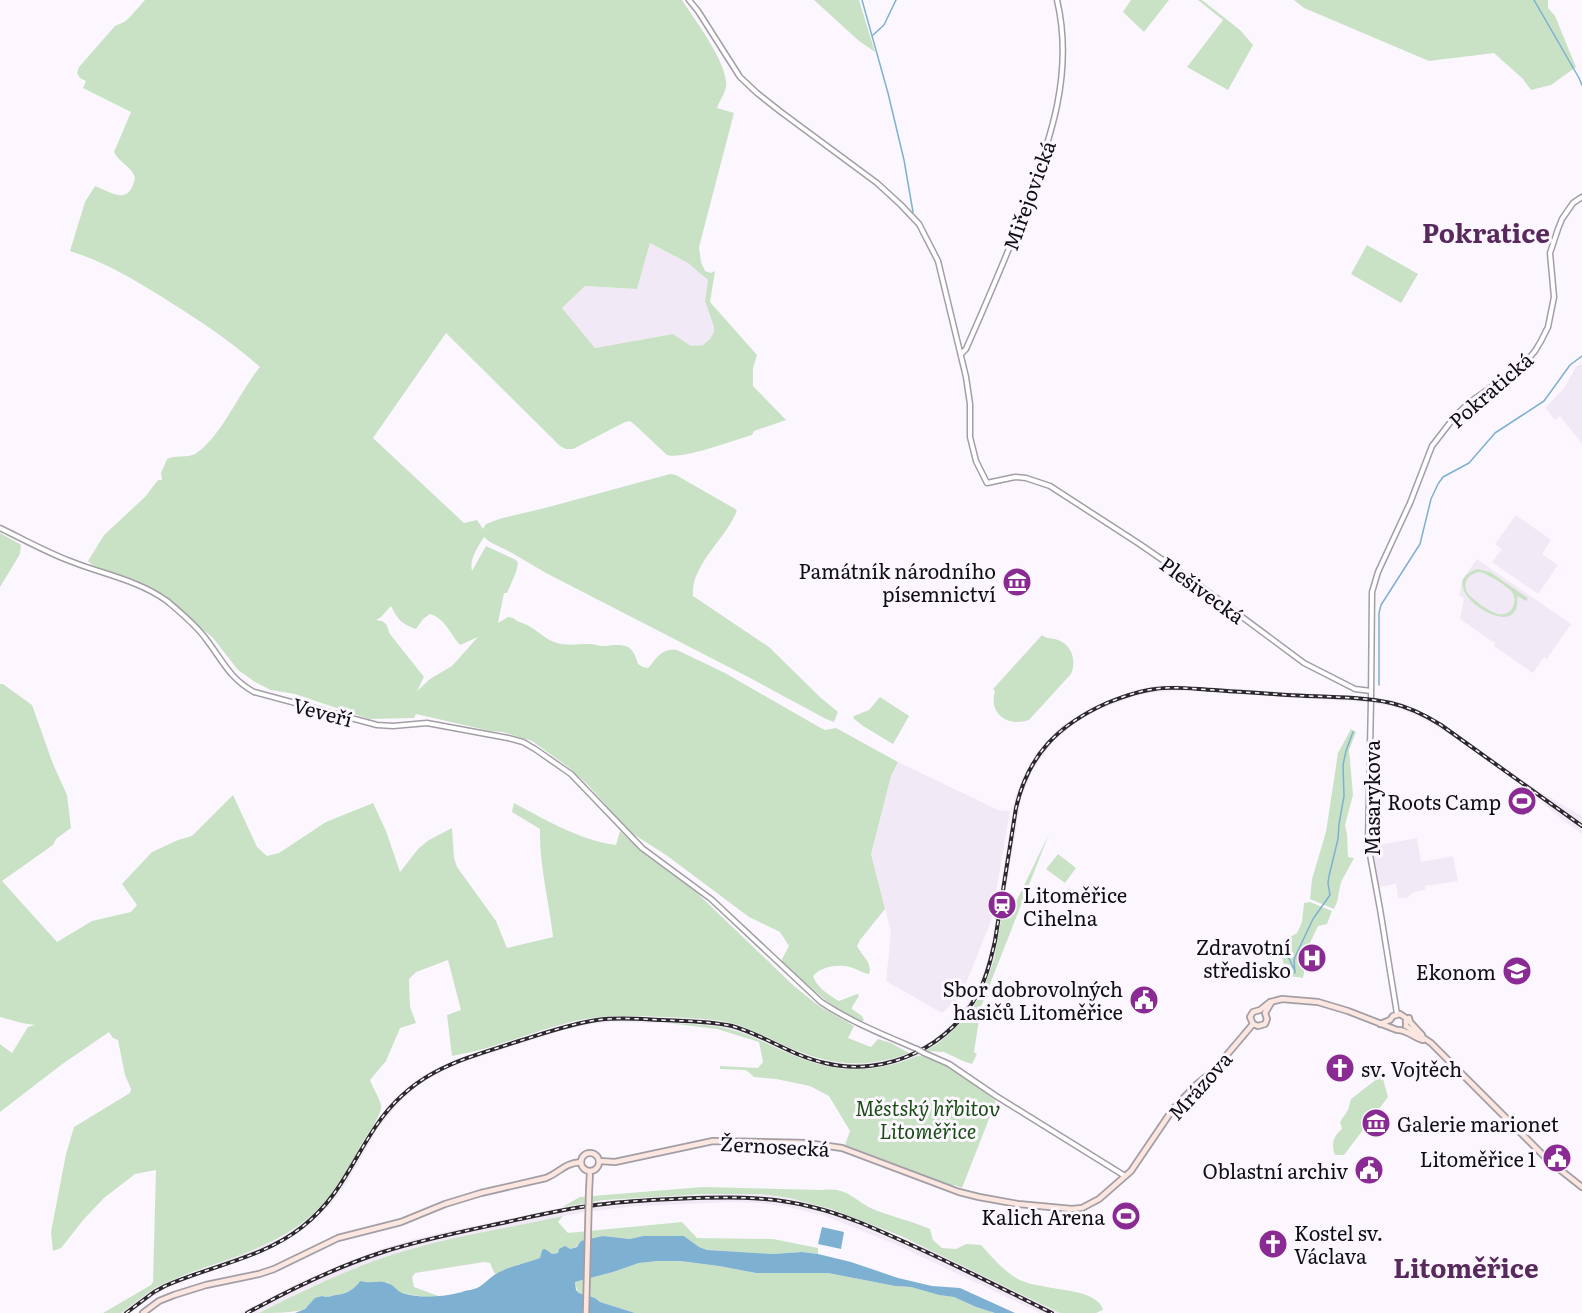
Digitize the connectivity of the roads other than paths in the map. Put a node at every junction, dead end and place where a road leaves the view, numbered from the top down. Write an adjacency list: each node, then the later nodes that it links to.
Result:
1 (689, 0): 4 (street)
2 (1057, 0): 4 (street, Miřejovická)
3 (1582, 196): 6 (street, Pokratická)
4 (961, 354): 7 (street, Plešivecká)
5 (0, 528): 22 (street, Veveří, bridge)
6 (1375, 580): 7 (street, Masarykova)
7 (1371, 691): 11 (street, Masarykova)
8 (1275, 1001): 9 (main road); 10 (main road); 15 (main road)
9 (1260, 1010): 10 (main road); 14 (main road)
10 (1266, 1013): 14 (main road)
11 (1397, 1014): 13 (main road); 17 (main road)
12 (1409, 1018): 18 (main road)
13 (1390, 1020): 15 (main road); 16 (main road)
14 (1253, 1024): 22 (main road, Mrázova)
15 (1380, 1024): 16 (main road)
16 (1392, 1027): 17 (main road)
17 (1403, 1028): 18 (main road)
18 (1429, 1041): 23 (main road)
19 (600, 1161): 20 (main road, Žernosecká); 21 (main road); 24 (main road, Žernosecká)
20 (581, 1162): 21 (main road); 25 (main road, Žernosecká)
21 (590, 1171): 26 (main road, bridge)
22 (1126, 1177): 24 (main road, Mrázova)
23 (1582, 1187)
24 (979, 1197)
25 (143, 1313)
26 (586, 1313)

